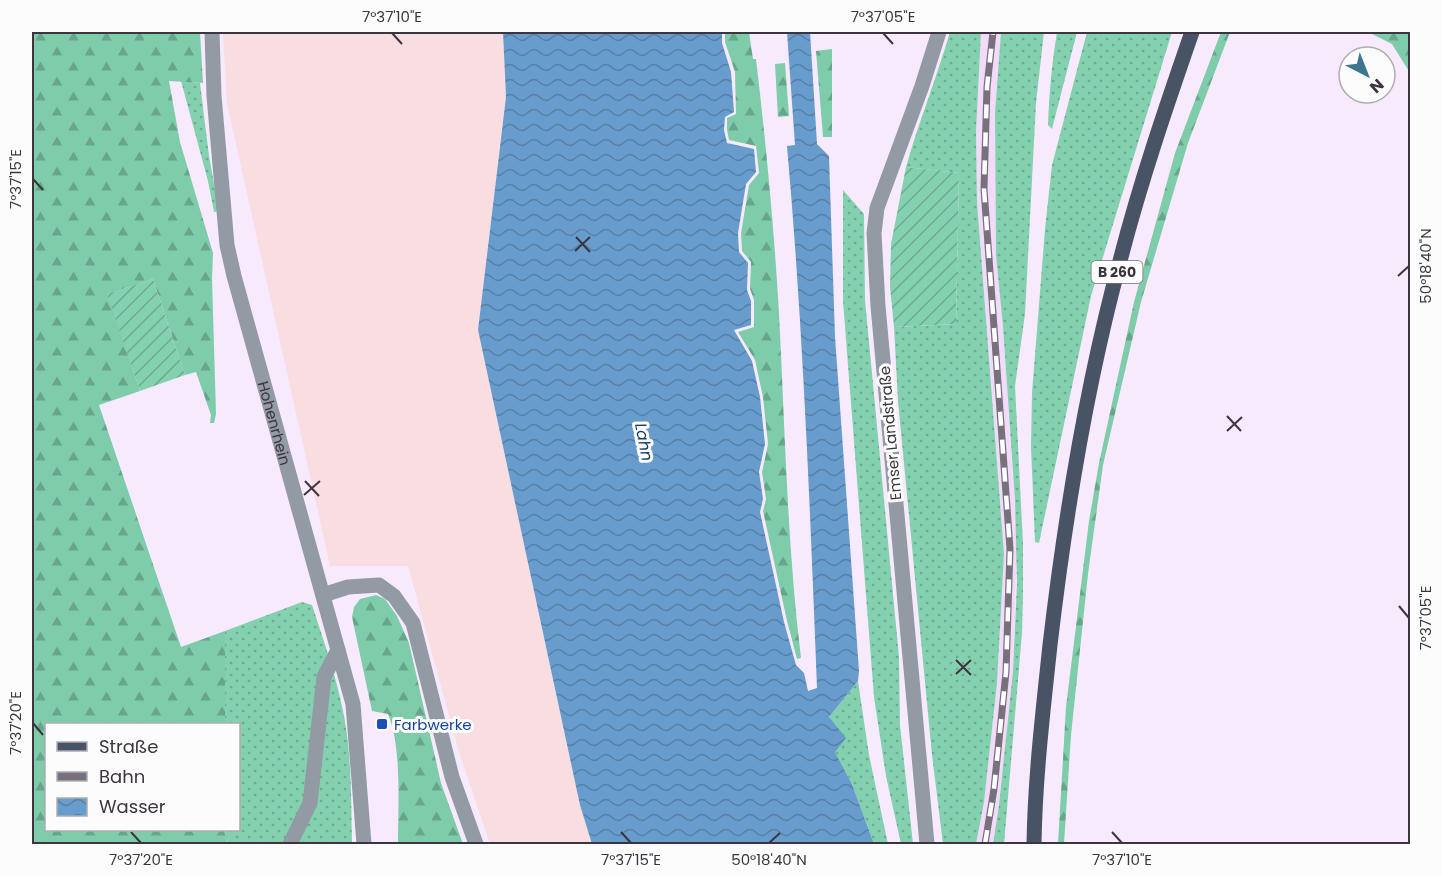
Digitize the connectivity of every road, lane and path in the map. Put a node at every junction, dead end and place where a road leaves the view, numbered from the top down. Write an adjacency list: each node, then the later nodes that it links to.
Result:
1 (212, 32): 4 (street, Hohenrhein)
2 (939, 32): 9 (street, Emser Landstraße)
3 (1192, 32): 10 (main road, B 260)
4 (323, 595): 5 (street, Hohenrhein); 8 (street)
5 (338, 650): 6 (street); 7 (street, Hohenrhein)
6 (290, 844)
7 (364, 844)
8 (476, 844)
9 (927, 844)
10 (1034, 844)

